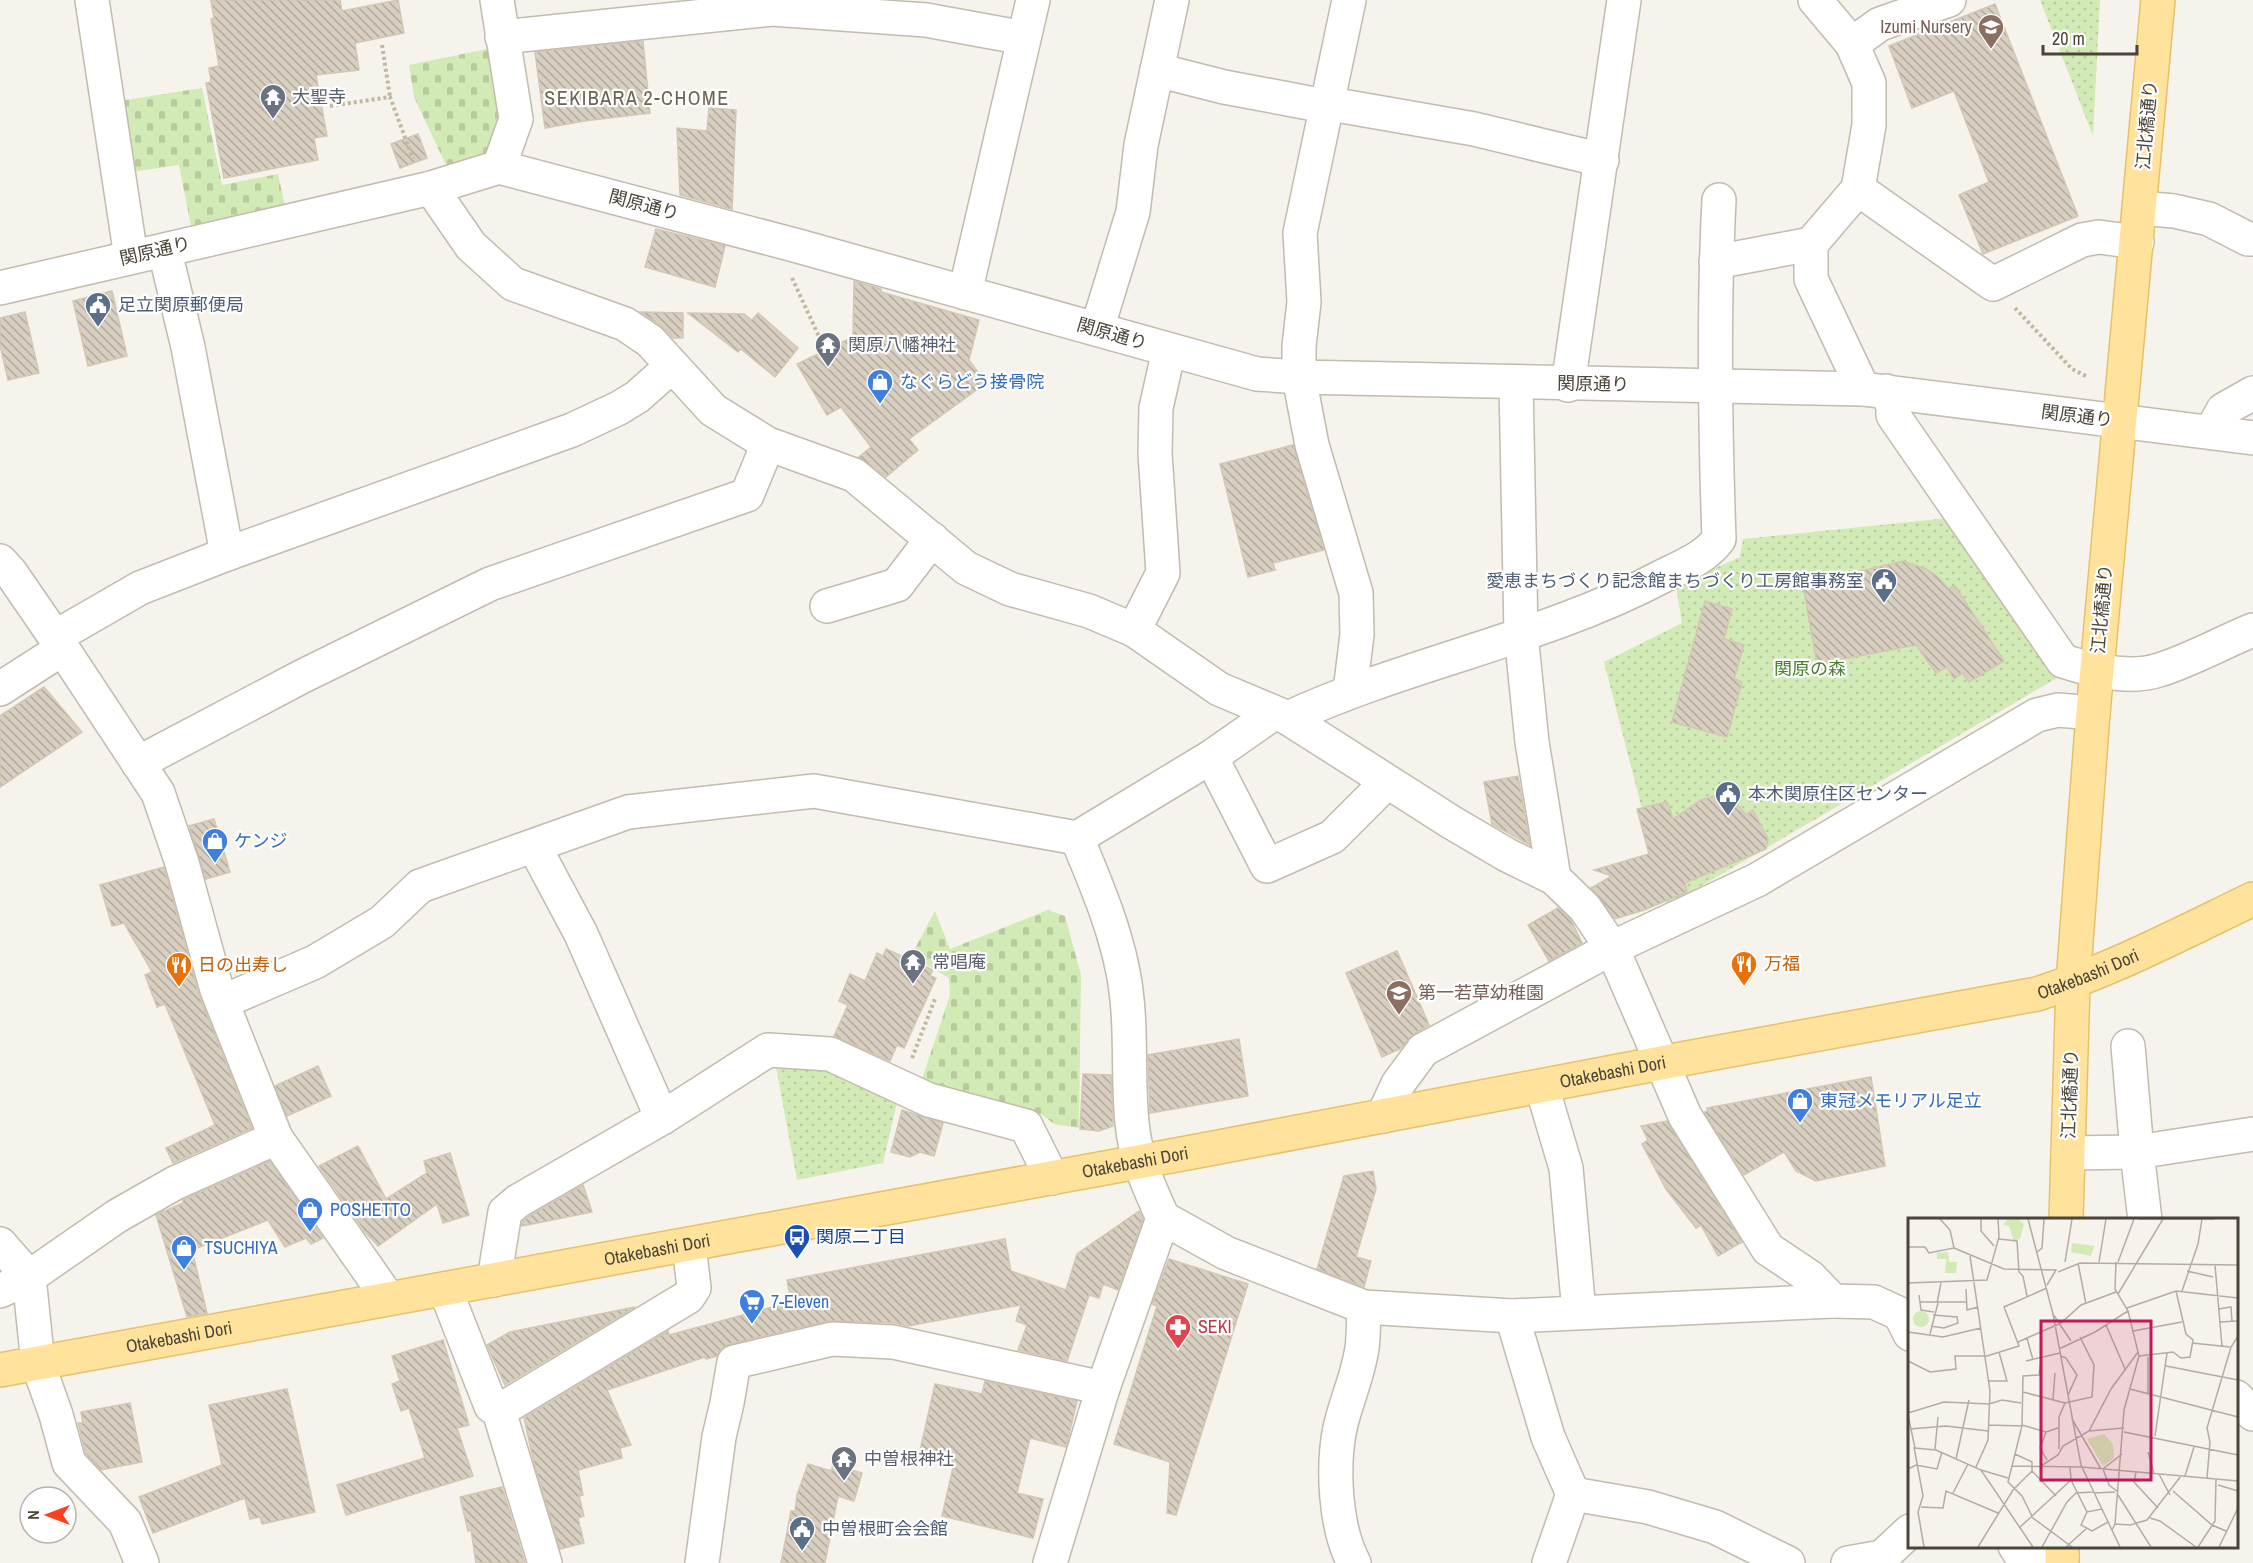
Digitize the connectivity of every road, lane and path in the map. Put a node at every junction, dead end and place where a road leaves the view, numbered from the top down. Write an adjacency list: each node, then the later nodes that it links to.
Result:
1 (92, 0): 27 (street)
2 (497, 0): 10 (street)
3 (1033, 0): 11 (street)
4 (1172, 0): 14 (street)
5 (1348, 0): 17 (street)
6 (1624, 0): 18 (street)
7 (1815, 0): 12 (street)
8 (1949, 0): 12 (street)
9 (2158, 0): 23 (main road, 江北橋通り)
10 (502, 37): 11 (street); 19 (street)
11 (1024, 38): 33 (street)
12 (1852, 44): 21 (street)
13 (382, 45): 15 (path)
14 (1157, 70): 17 (street); 34 (street)
15 (390, 98): 16 (path); 20 (path)
16 (330, 106)
17 (1325, 106): 18 (street); 38 (street)
18 (1602, 160): 41 (street)
19 (500, 167): 20 (street, 関原通り); 33 (street, 関原通り)
20 (423, 177): 27 (street, 関原通り); 37 (street)
21 (1858, 189): 26 (street); 31 (street)
22 (1719, 200): 29 (street)
23 (2140, 208): 24 (street); 25 (main road, 江北橋通り)
24 (2253, 239)
25 (2137, 242): 31 (street); 45 (main road, 江北橋通り)
26 (1811, 244): 29 (street); 43 (street)
27 (131, 257): 32 (street, 関原通り)
28 (167, 260): 50 (street)
29 (1716, 262): 42 (street)
30 (789, 272): 35 (path)
31 (1993, 284): 39 (path)
32 (0, 288)
33 (965, 293): 34 (street, 関原通り)
34 (1097, 330): 36 (street, 関原通り)
35 (821, 341)
36 (1169, 350): 38 (street, 関原通り); 53 (street)
37 (672, 366): 48 (street); 50 (street)
38 (1299, 377): 40 (street, 関原通り); 59 (street)
39 (2088, 377)
40 (1516, 383): 41 (street, 関原通り); 55 (street)
41 (1568, 385): 42 (street, 関原通り)
42 (1714, 386): 43 (street, 関原通り); 55 (street)
43 (1875, 390): 45 (street, 関原通り); 57 (street)
44 (2253, 393): 46 (street)
45 (2119, 422): 46 (street, 関原通り); 57 (main road, 江北橋通り)
46 (2211, 432): 47 (street, 関原通り)
47 (2253, 438)
48 (768, 444): 49 (street); 63 (street)
49 (932, 539): 52 (street); 53 (street)
50 (227, 554): 56 (street)
51 (0, 561): 56 (street)
52 (827, 606)
53 (1134, 630): 61 (street)
54 (2253, 630): 57 (street)
55 (1521, 634): 59 (street); 67 (street)
56 (58, 643): 58 (street); 63 (street)
57 (2097, 672): 60 (main road, 江北橋通り)
58 (0, 689)
59 (1350, 691): 61 (street)
60 (2093, 712): 69 (street); 70 (main road, 江北橋通り)
61 (1281, 716): 62 (street); 64 (street)
62 (1211, 757): 64 (street); 65 (street)
63 (138, 763): 72 (street)
64 (1386, 783): 67 (street)
65 (1077, 838): 66 (street); 83 (street)
66 (534, 846): 72 (street); 78 (street)
67 (1554, 878): 69 (street)
68 (2253, 899): 70 (main road, Otakebashi Dori)
69 (1612, 948): 74 (street); 77 (street)
70 (2073, 983): 74 (main road, Otakebashi Dori); 82 (main road, 江北橋通り)
71 (935, 999): 75 (path)
72 (222, 1002): 80 (street)
73 (2128, 1046): 81 (street)
74 (1663, 1062): 76 (main road, Otakebashi Dori); 94 (street)
75 (900, 1087): 78 (street); 84 (street)
76 (1542, 1087): 77 (main road, Otakebashi Dori); 96 (street)
77 (1383, 1116): 83 (main road, Otakebashi Dori)
78 (662, 1118): 90 (street)
79 (2253, 1134): 81 (street)
80 (276, 1138): 91 (street); 93 (street)
81 (2137, 1152): 82 (street); 87 (street)
82 (2068, 1153): 86 (main road, 江北橋通り)
83 (1139, 1162): 84 (main road, Otakebashi Dori); 85 (street)
84 (1052, 1178): 89 (main road, Otakebashi Dori)
85 (1162, 1218): 95 (street); 101 (street)
86 (2066, 1218)
87 (2145, 1218)
88 (0, 1244): 91 (street)
89 (689, 1245): 90 (main road, Otakebashi Dori); 103 (street)
90 (494, 1280): 92 (main road, Otakebashi Dori)
91 (14, 1284): 99 (street)
92 (445, 1289): 93 (main road, Otakebashi Dori); 103 (street)
93 (388, 1298): 99 (main road, Otakebashi Dori)
94 (1833, 1301): 96 (street); 98 (street)
95 (1364, 1307): 97 (street); 113 (street)
96 (1579, 1312): 97 (street)
97 (1512, 1316): 105 (street)
98 (1906, 1318)
99 (38, 1364): 100 (main road, Otakebashi Dori); 109 (street)
100 (0, 1370)
101 (1103, 1388): 111 (street); 112 (street)
102 (2238, 1399): 104 (street)
103 (500, 1411): 110 (street)
104 (2253, 1414)
105 (1573, 1494): 114 (street); 115 (street)
106 (1908, 1533): 116 (street)
107 (2017, 1548): 108 (street)
108 (2062, 1555)
109 (140, 1562)
110 (545, 1563)
111 (702, 1563)
112 (1050, 1563)
113 (1354, 1563)
114 (1549, 1563)
115 (1788, 1563)
116 (1848, 1563)

